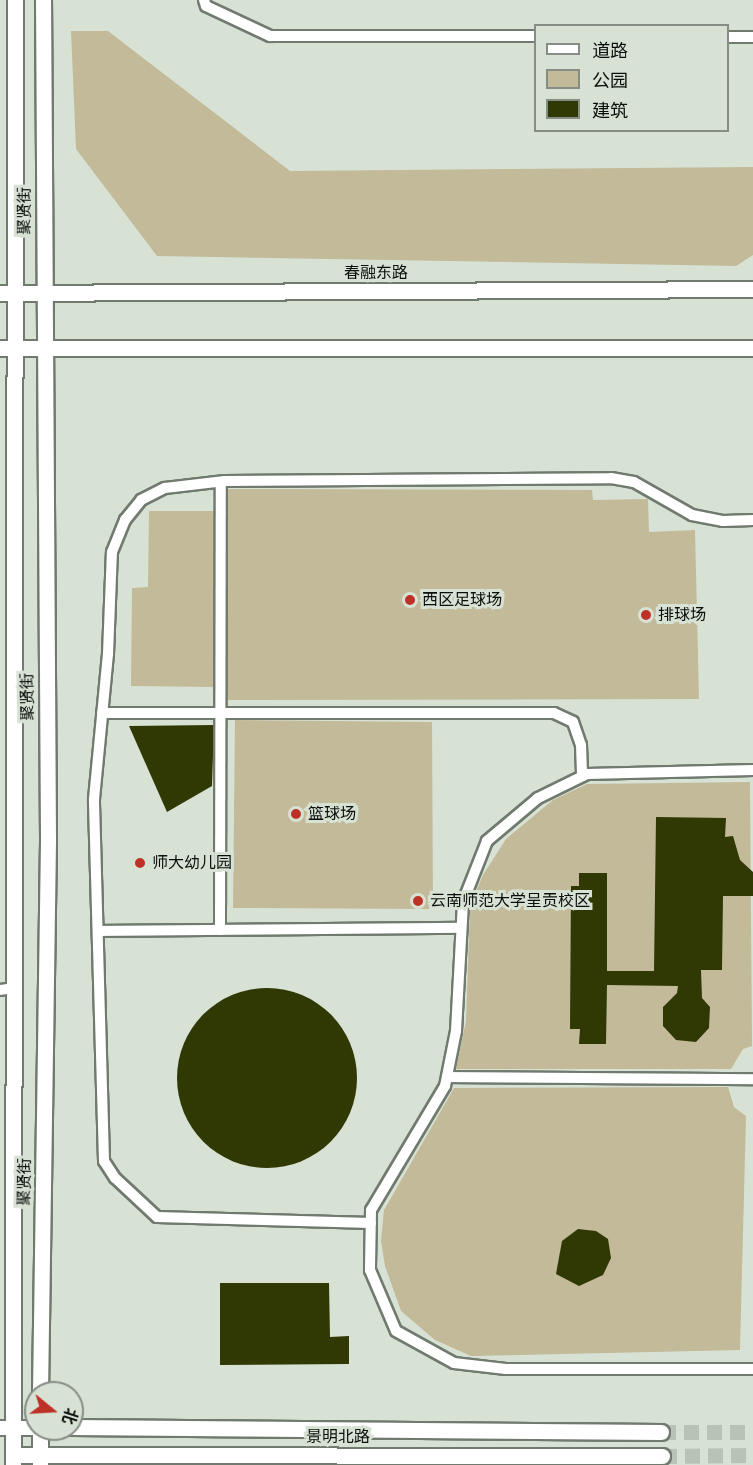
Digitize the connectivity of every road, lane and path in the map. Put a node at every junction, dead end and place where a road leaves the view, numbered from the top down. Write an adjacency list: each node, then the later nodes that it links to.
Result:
1 (15, 0): 8 (main road, 聚贤街)
2 (43, 0): 9 (main road, 聚贤街)
3 (204, 0): 4 (street)
4 (534, 36)
5 (729, 37): 6 (street)
6 (753, 37)
7 (753, 289): 9 (main road, 春融东路)
8 (8, 293): 9 (main road, 春融东路); 12 (main road, 聚贤街)
9 (43, 293): 10 (main road, 聚贤街)
10 (43, 348): 11 (main road); 12 (main road); 27 (main road, 聚贤街)
11 (753, 348)
12 (7, 349): 22 (main road, 聚贤街)
13 (221, 482): 14 (street); 15 (street); 16 (street)
14 (753, 520)
15 (223, 712): 16 (street); 18 (street); 20 (street)
16 (102, 713): 21 (street)
17 (753, 770): 18 (street)
18 (582, 776): 19 (street)
19 (460, 928): 20 (street); 23 (street)
20 (220, 930): 21 (street)
21 (98, 931): 25 (street)
22 (8, 989): 29 (main road, 聚贤街)
23 (447, 1077): 24 (street); 25 (street)
24 (753, 1079)
25 (371, 1223): 26 (street)
26 (753, 1369)
27 (40, 1381)
28 (84, 1427): 31 (main road, 景明北路)
29 (6, 1428): 30 (street); 34 (main road, 聚贤街)
30 (24, 1428)
31 (661, 1432)
32 (39, 1441): 35 (main road)
33 (662, 1456): 35 (main road, 景明北路)
34 (9, 1458): 35 (main road, 景明北路)
35 (40, 1460)

